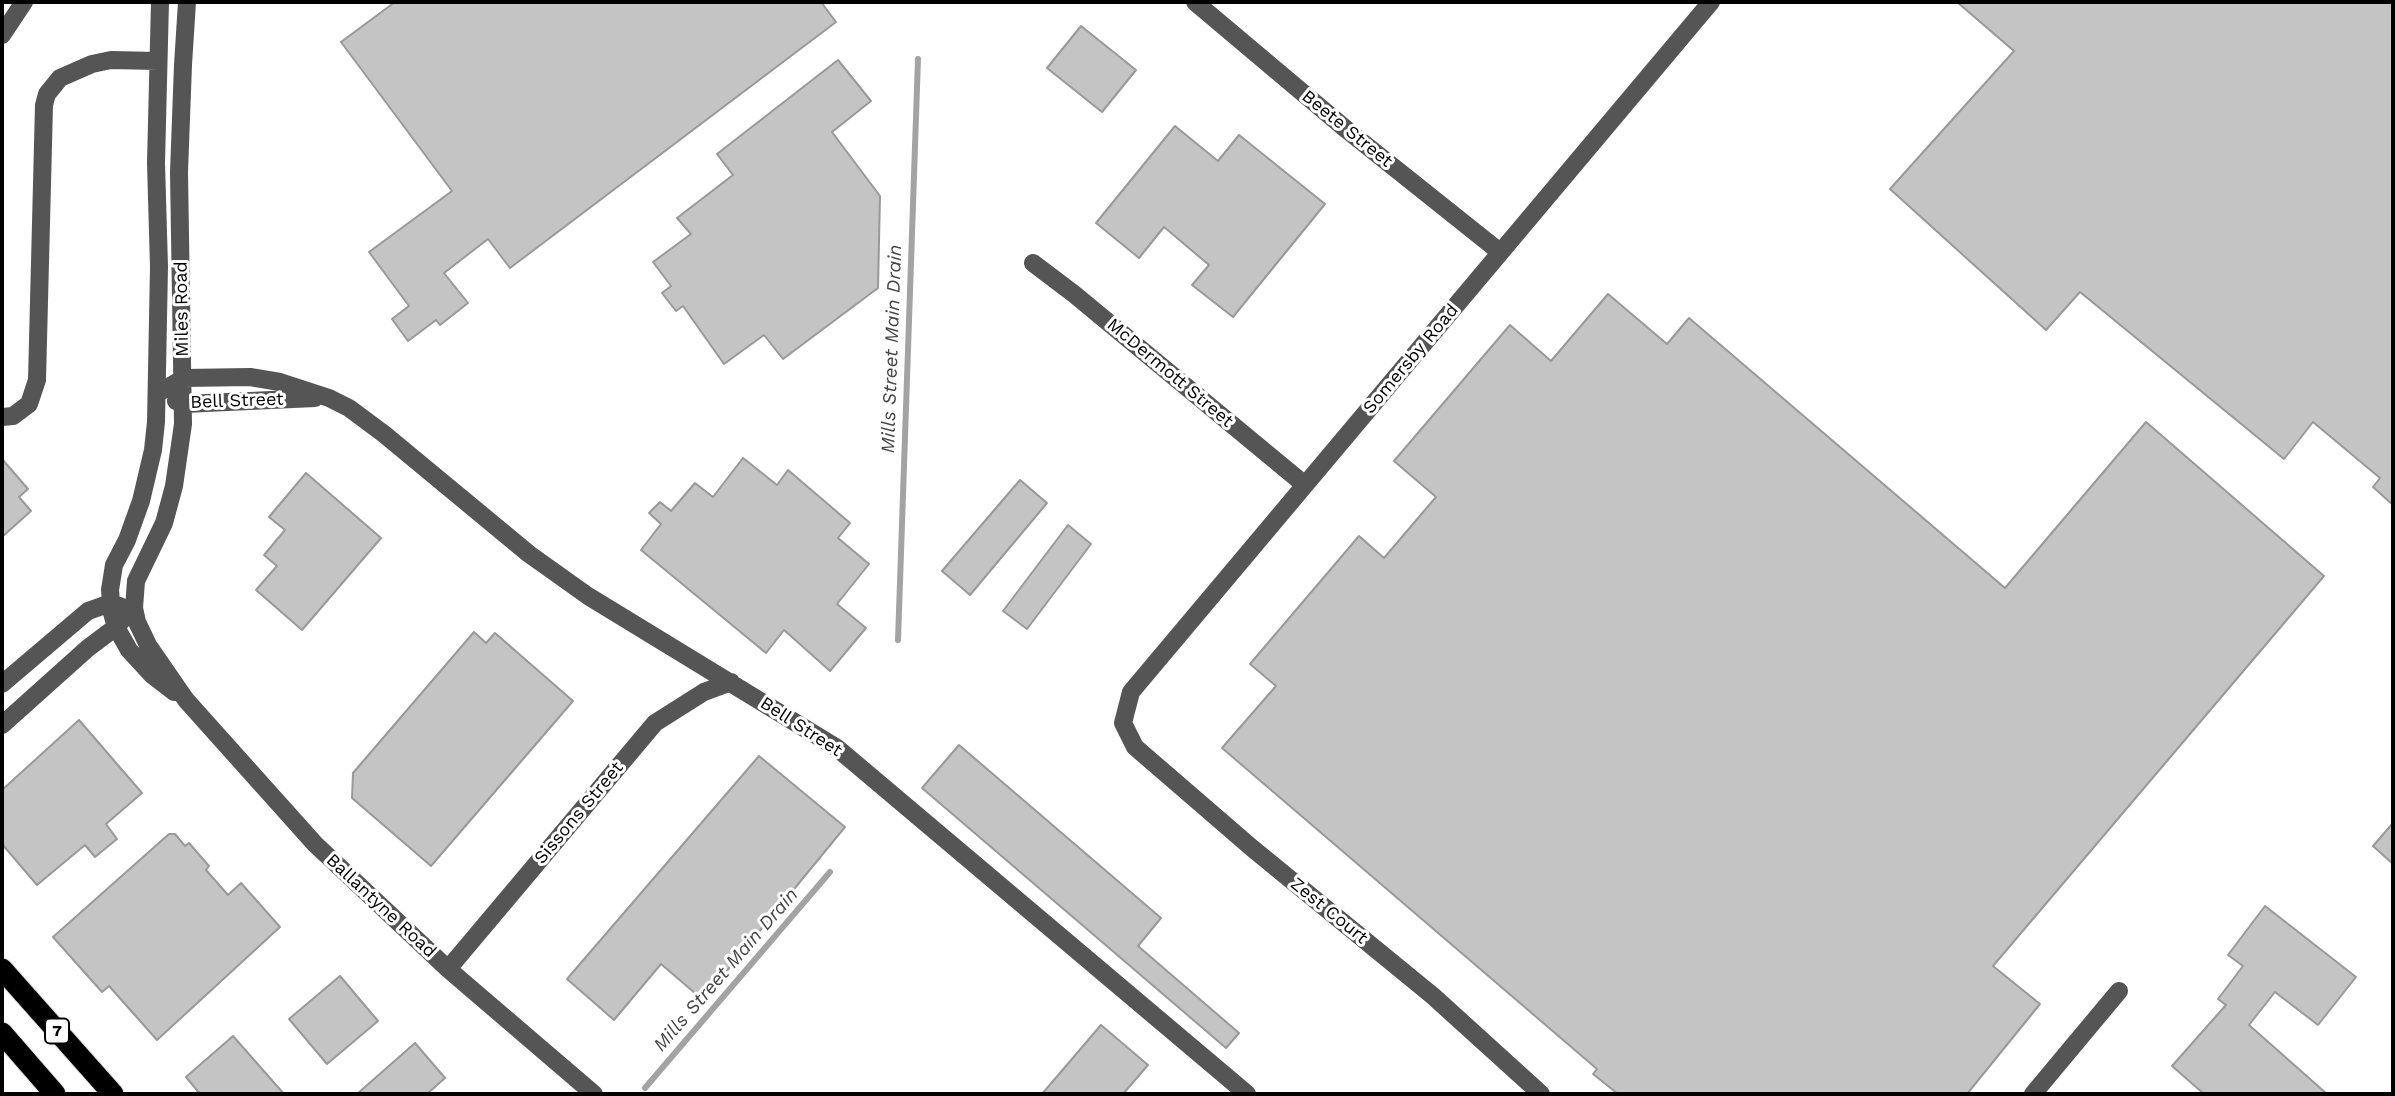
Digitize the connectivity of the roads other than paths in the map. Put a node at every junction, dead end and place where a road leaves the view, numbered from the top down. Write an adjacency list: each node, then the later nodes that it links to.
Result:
1 (24, 2): 6 (street)
2 (160, 2): 7 (street, Miles Road)
3 (187, 2): 10 (street, Miles Road)
4 (1195, 2): 8 (street, Beete Street)
5 (1711, 2): 8 (street, Somersby Road)
6 (2, 36)
7 (158, 61): 11 (street, Miles Road); 14 (street)
8 (1500, 253): 15 (street, Somersby Road)
9 (1033, 263): 15 (street, McDermott Street)
10 (184, 379): 11 (street, Bell Street); 12 (street, Bell Street); 13 (street, Miles Road)
11 (158, 393): 13 (street, Bell Street); 16 (street, Miles Road)
12 (329, 398): 13 (street, Bell Street); 23 (street, Bell Street)
13 (184, 404): 18 (street, Miles Road)
14 (2, 417)
15 (1305, 485): 26 (street, Somersby Road)
16 (111, 577): 17 (street, Miles Road); 19 (street)
17 (111, 605): 18 (street); 19 (street); 20 (street, Ballantyne Road)
18 (134, 608): 20 (street); 25 (street, Ballantyne Road)
19 (88, 611): 24 (street)
20 (116, 627): 21 (street); 22 (street, Ballantyne Road)
21 (88, 648): 22 (street); 27 (street)
22 (129, 650): 25 (street, Ballantyne Road)
23 (731, 682): 29 (street, Sissons Street); 35 (street, Bell Street)
24 (2, 684)
25 (186, 700): 29 (street, Ballantyne Road)
26 (1123, 723): 36 (street, Zest Court)
27 (2, 725)
28 (2, 969): 33 (highway, 7)
29 (448, 969): 34 (street, Ballantyne Road)
30 (2119, 990): 37 (street)
31 (2, 1033): 32 (highway, 7)
32 (55, 1094)
33 (113, 1094)
34 (594, 1094)
35 (1247, 1094)
36 (1541, 1094)
37 (2033, 1094)

